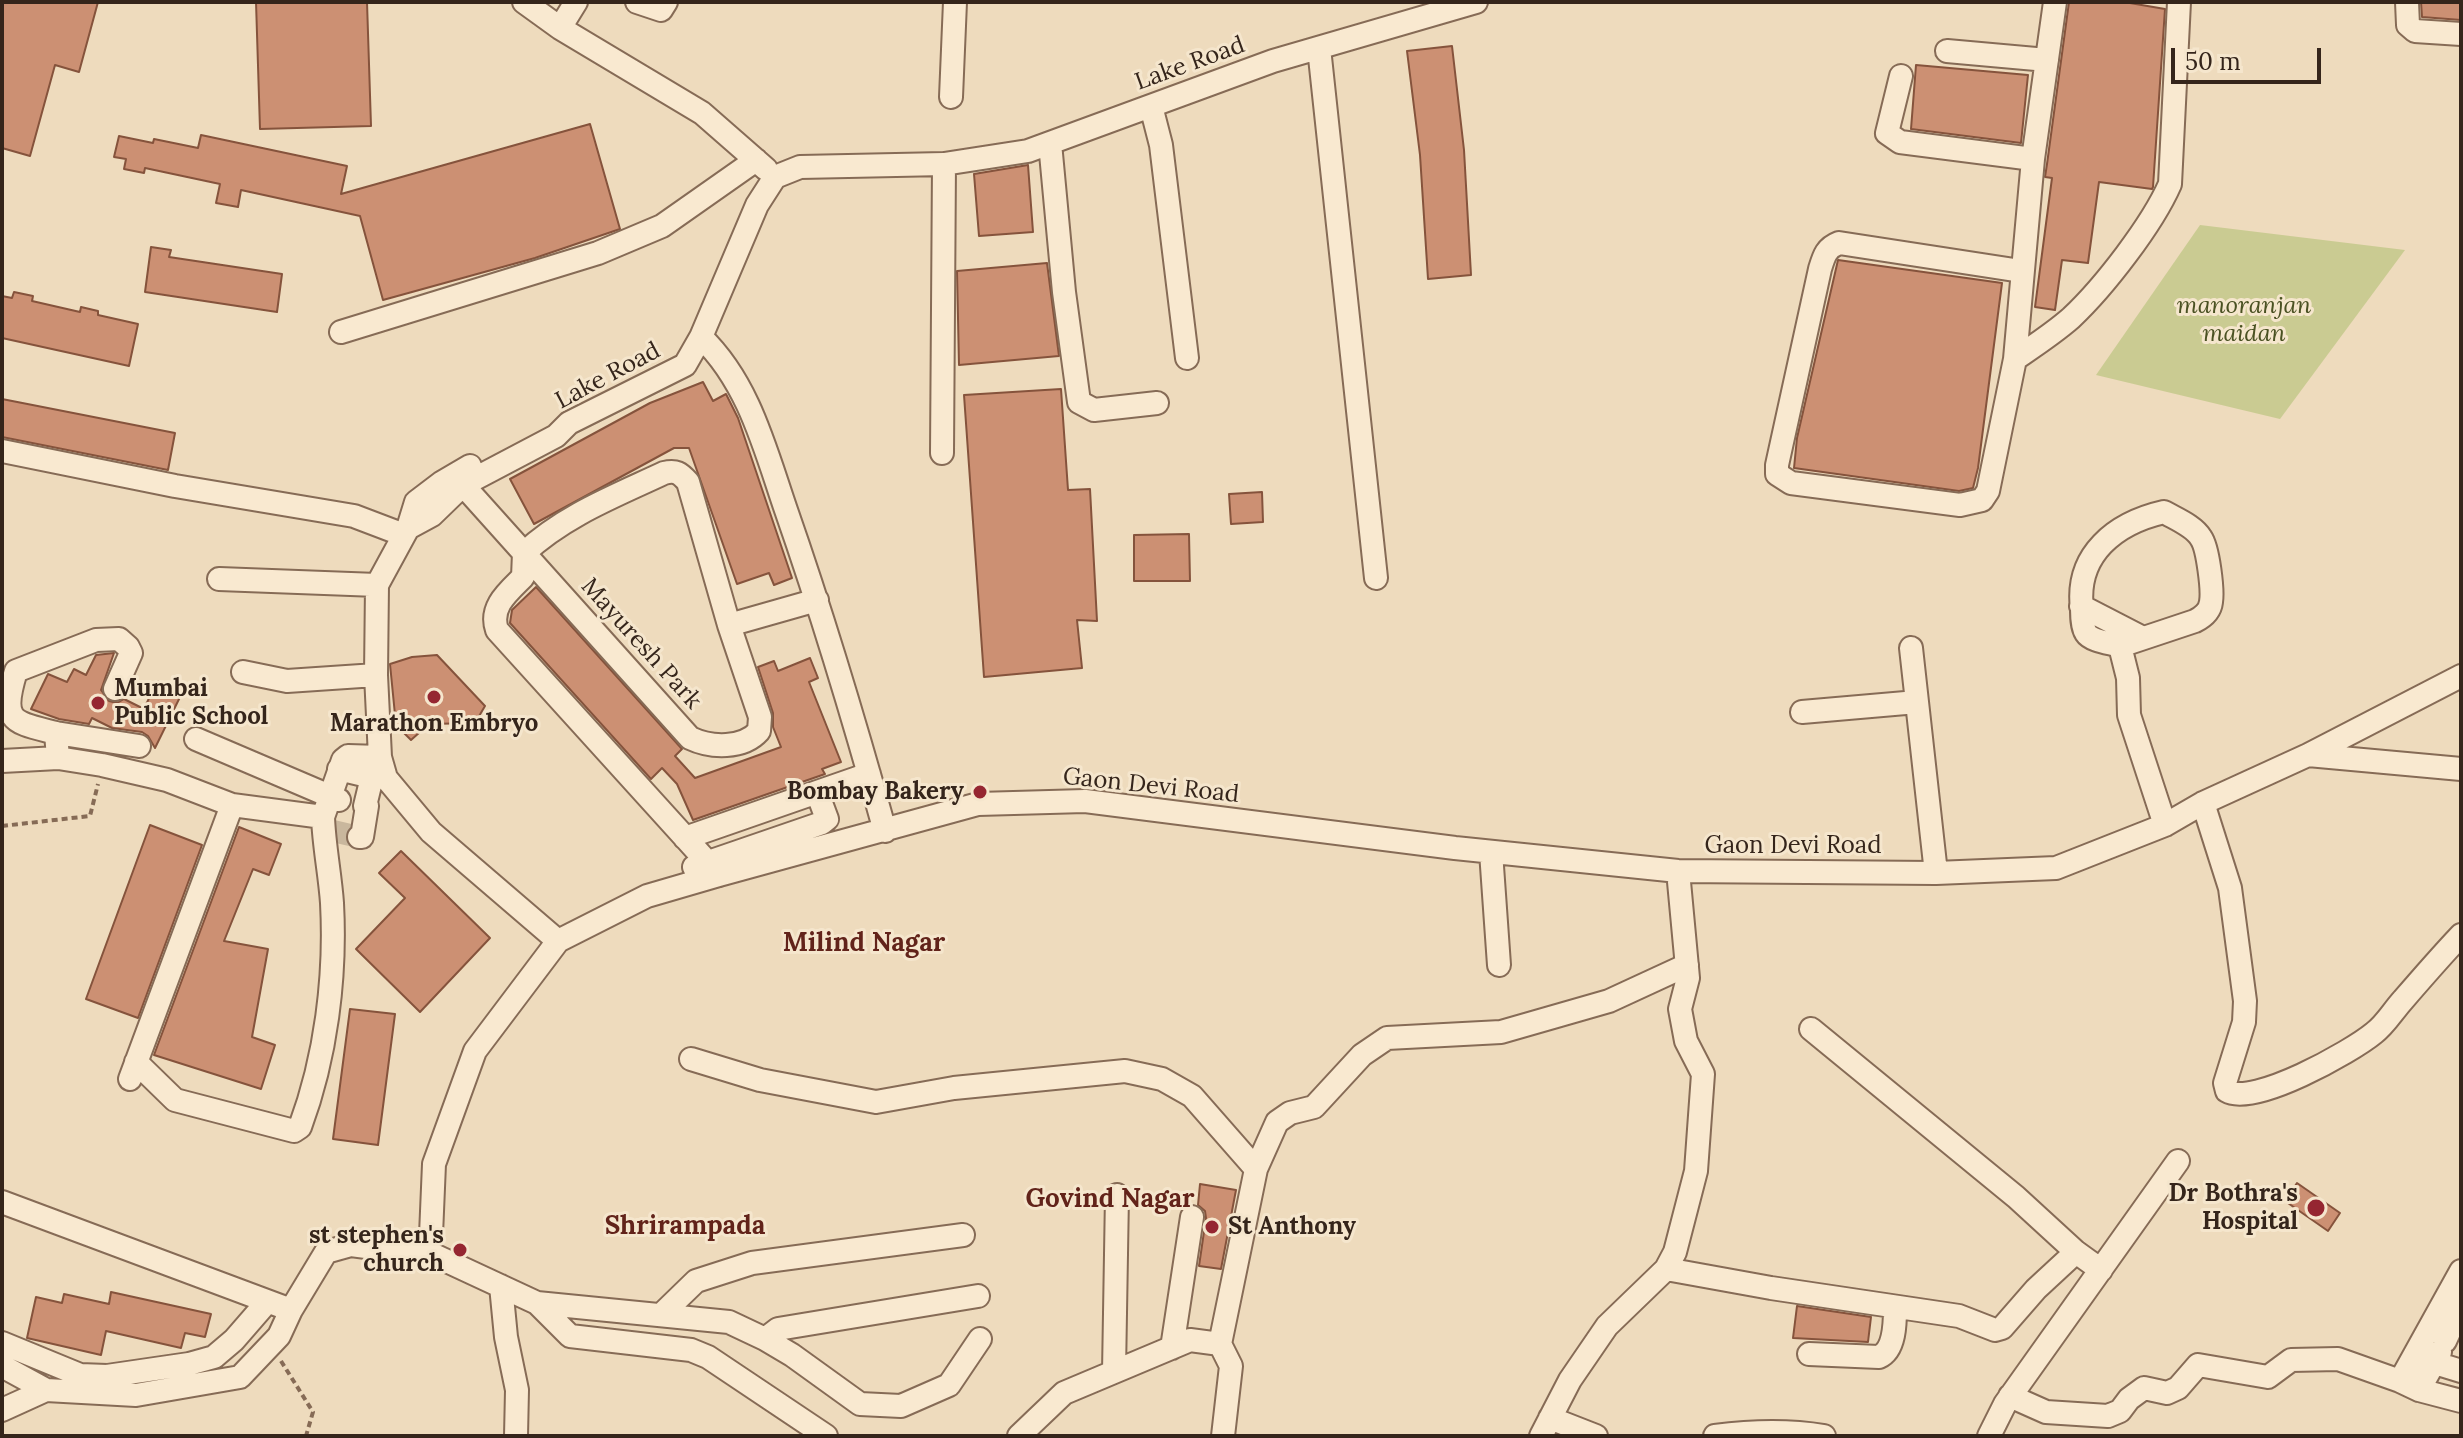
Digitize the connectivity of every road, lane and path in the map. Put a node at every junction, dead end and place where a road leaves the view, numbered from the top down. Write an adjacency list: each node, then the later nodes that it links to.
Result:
1 (576, 2): 10 (street)
2 (637, 2): 3 (street)
3 (666, 2)
4 (955, 2): 16 (street)
5 (1476, 2): 12 (street, Lake Road)
6 (2055, 2): 14 (street)
7 (2179, 2): 27 (street)
8 (2407, 2): 11 (street)
9 (532, 4): 10 (street)
10 (560, 28): 20 (street)
11 (2461, 34)
12 (1319, 48): 17 (street, Lake Road); 35 (street)
13 (1947, 51): 14 (street)
14 (2047, 60): 19 (street)
15 (1901, 76): 19 (street)
16 (951, 97)
17 (1151, 106): 18 (street, Lake Road); 26 (street)
18 (1050, 143): 21 (street, Lake Road); 28 (street)
19 (2033, 159): 23 (street)
20 (756, 160): 22 (street); 24 (street)
21 (944, 164): 22 (street, Lake Road); 31 (street)
22 (775, 177): 25 (street, Lake Road)
23 (2021, 271): 27 (street); 27 (street)
24 (341, 332)
25 (701, 337): 32 (street, Lake Road); 38 (street)
26 (1187, 358)
27 (2015, 359)
28 (1157, 403)
29 (600, 417): 32 (street)
30 (2, 451): 33 (street)
31 (942, 453)
32 (464, 481): 33 (street); 34 (street)
33 (406, 532): 37 (street)
34 (524, 553): 40 (street); 40 (street, Mayuresh Park); 68 (street)
35 (1376, 578)
36 (219, 579): 37 (street)
37 (377, 585): 45 (street)
38 (817, 600): 40 (street); 59 (street)
39 (2081, 606): 41 (street); 41 (street); 42 (street)
40 (729, 625)
41 (2143, 638): 42 (street)
42 (2120, 646): 64 (street)
43 (1911, 648): 48 (street)
44 (243, 672): 45 (street)
45 (376, 675): 56 (street)
46 (2461, 676): 53 (street, Gaon Devi Road)
47 (115, 689): 50 (street)
48 (1917, 702): 49 (street); 73 (street)
49 (1802, 712)
50 (56, 733): 52 (street); 54 (street)
51 (196, 739): 63 (street)
52 (139, 746)
53 (2308, 755): 58 (street); 61 (street, Gaon Devi Road)
54 (58, 758): 55 (street); 57 (street)
55 (2, 761)
56 (375, 764): 63 (street); 67 (street); 75 (street)
57 (102, 765): 62 (street); 65 (path)
58 (2461, 769)
59 (869, 774): 60 (street); 66 (street)
60 (817, 792): 68 (street); 70 (street)
61 (2203, 803): 64 (street, Gaon Devi Road); 74 (street)
62 (232, 805): 63 (street); 63 (street)
63 (332, 809)
64 (2165, 825): 73 (street, Gaon Devi Road)
65 (2, 826)
66 (885, 831): 69 (street, Gaon Devi Road); 70 (street, Gaon Devi Road)
67 (359, 837)
68 (685, 838): 70 (street)
69 (1491, 852): 72 (street, Gaon Devi Road); 76 (street)
70 (713, 868): 71 (street); 75 (street, Gaon Devi Road)
71 (682, 871)
72 (1678, 871): 73 (street, Gaon Devi Road); 77 (street)
73 (1936, 873)
74 (2461, 935)
75 (558, 941): 86 (street, Gaon Devi Road)
76 (1499, 965)
77 (1687, 965): 81 (street); 88 (street)
78 (1811, 1029): 87 (street)
79 (691, 1059): 81 (street)
80 (2178, 1161): 89 (street)
81 (1256, 1169): 102 (street)
82 (1117, 1195): 109 (street)
83 (2, 1202): 93 (street)
84 (1192, 1217): 104 (street)
85 (963, 1235): 98 (street)
86 (423, 1250): 91 (street); 97 (street)
87 (2076, 1252): 89 (street); 96 (street)
88 (1666, 1269): 96 (street); 115 (street)
89 (2101, 1270): 112 (street)
90 (2461, 1271): 110 (street)
91 (501, 1286): 94 (street); 117 (street)
92 (978, 1296): 99 (street)
93 (267, 1302): 97 (street); 101 (street)
94 (537, 1303): 98 (street); 118 (street)
95 (2461, 1306): 105 (street)
96 (1895, 1308): 106 (street)
97 (291, 1310): 103 (street)
98 (662, 1314): 99 (street)
99 (765, 1339): 100 (street)
100 (980, 1339)
101 (2, 1343)
102 (1220, 1344): 104 (street); 120 (street)
103 (270, 1345): 111 (street); 116 (path)
104 (1172, 1348): 109 (street)
105 (2440, 1352): 108 (street); 110 (street)
106 (1809, 1354)
107 (2, 1366): 111 (street)
108 (2461, 1371)
109 (1114, 1372): 119 (street)
110 (2410, 1385): 112 (street); 113 (street)
111 (46, 1390): 114 (street)
112 (2010, 1396): 124 (street)
113 (2461, 1401)
114 (2, 1410)
115 (1546, 1427): 121 (street)
116 (306, 1436)
117 (516, 1436)
118 (826, 1436)
119 (1019, 1436)
120 (1223, 1436)
121 (1596, 1436)
122 (1715, 1436): 123 (street)
123 (1824, 1436)
124 (1989, 1436)

